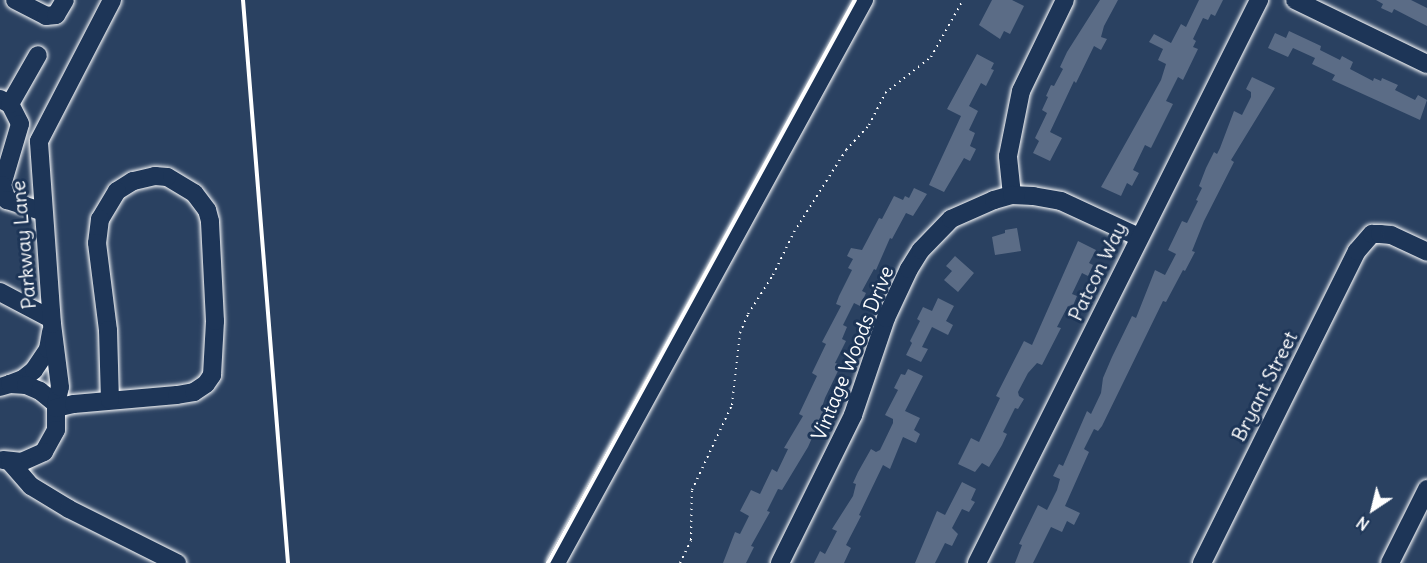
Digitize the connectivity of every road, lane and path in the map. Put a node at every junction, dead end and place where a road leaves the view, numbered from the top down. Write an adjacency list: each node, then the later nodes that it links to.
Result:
1 (15, 0): 2 (street)
2 (65, 0)
3 (112, 0): 13 (street, Parkway Lane)
4 (864, 0): 24 (street)
5 (963, 0): 25 (path)
6 (1065, 0): 12 (street)
7 (1259, 0): 14 (street, Patcon Way)
8 (1295, 0): 10 (street)
9 (38, 55): 11 (street)
10 (1427, 64)
11 (5, 101): 13 (street)
12 (1012, 195): 14 (street, Vintage Woods Drive); 26 (street, Vintage Woods Drive)
13 (43, 212): 17 (street, Parkway Lane)
14 (1139, 237): 27 (street, Patcon Way)
15 (1427, 252): 28 (street, Bryant Street)
16 (0, 292): 17 (street)
17 (52, 322): 18 (street, Parkway Lane); 20 (street, Parkway Lane)
18 (3, 385): 20 (street)
19 (110, 400): 19 (street); 20 (street)
20 (56, 406): 21 (street, Parkway Lane)
21 (5, 460): 23 (street)
22 (1427, 489): 29 (street)
23 (177, 563)
24 (556, 563)
25 (680, 563)
26 (780, 563)
27 (977, 563)
28 (1202, 563)
29 (1390, 563)

